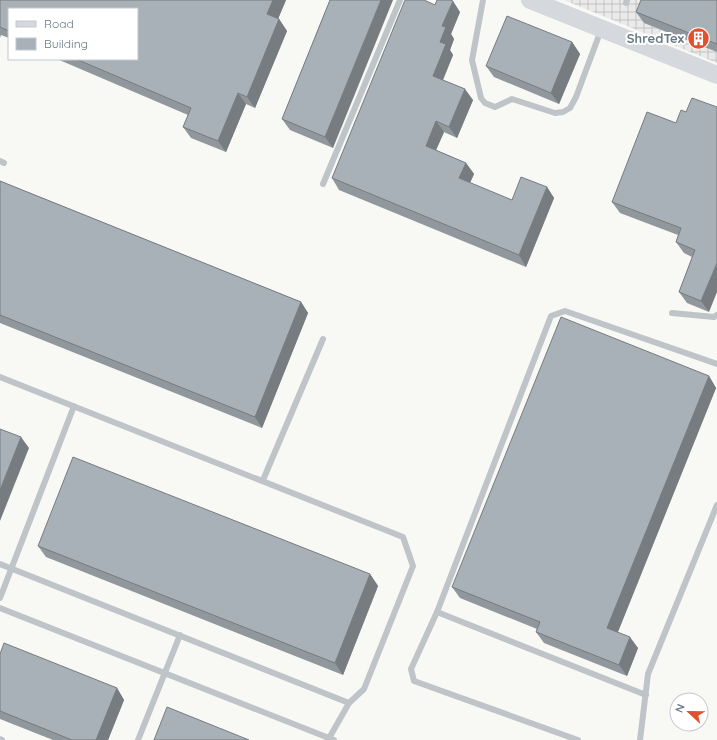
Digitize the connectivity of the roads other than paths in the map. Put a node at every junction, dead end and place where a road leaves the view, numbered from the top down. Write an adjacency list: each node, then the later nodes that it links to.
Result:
1 (400, 0): 6 (lane)
2 (483, 0): 4 (lane)
3 (530, 0): 4 (street)
4 (602, 28): 5 (street)
5 (717, 75)
6 (323, 184)
7 (672, 313): 8 (lane)
8 (717, 315)
9 (323, 339): 13 (lane)
10 (717, 364): 19 (lane)
11 (0, 377): 12 (lane)
12 (74, 406): 13 (lane); 16 (lane)
13 (263, 480): 23 (lane)
14 (717, 506): 22 (lane)
15 (0, 564): 16 (lane)
16 (11, 569): 17 (lane); 20 (lane)
17 (0, 598)
18 (0, 608): 21 (lane)
19 (436, 612): 22 (lane); 26 (lane)
20 (180, 635): 21 (lane); 23 (lane)
21 (165, 673): 24 (lane); 25 (lane)
22 (646, 695): 27 (lane)
23 (349, 703): 24 (lane)
24 (330, 739)
25 (138, 740)
26 (578, 740)
27 (640, 740)

